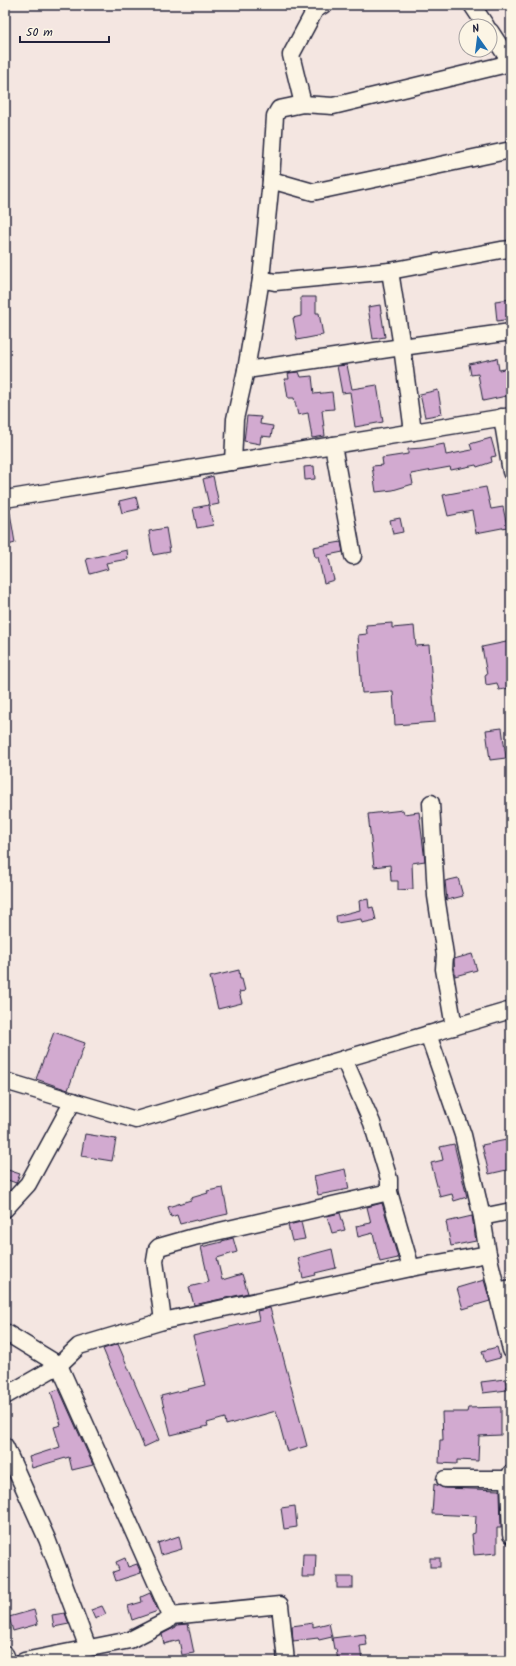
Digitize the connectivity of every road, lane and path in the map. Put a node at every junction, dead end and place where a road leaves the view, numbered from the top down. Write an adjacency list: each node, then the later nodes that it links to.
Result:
1 (323, 5): 6 (street)
2 (472, 5): 3 (street)
3 (481, 18)
4 (498, 43): 5 (street)
5 (511, 63): 6 (street)
6 (303, 104): 8 (street)
7 (511, 150): 8 (street)
8 (271, 180): 11 (street)
9 (511, 249): 10 (street)
10 (390, 271): 11 (street); 13 (street)
11 (261, 280): 14 (street)
12 (511, 332): 13 (street)
13 (402, 346): 14 (street); 16 (street)
14 (246, 370): 18 (street)
15 (507, 417): 16 (street); 19 (street)
16 (413, 432): 17 (street)
17 (333, 445): 18 (street); 21 (street)
18 (233, 462): 20 (street)
19 (511, 472)
20 (5, 499)
21 (353, 556)
22 (431, 803): 24 (street)
23 (511, 1010): 24 (street)
24 (454, 1027): 25 (street)
25 (428, 1034): 26 (street); 32 (street)
26 (344, 1059): 28 (street); 29 (street)
27 (5, 1081): 28 (street)
28 (73, 1101): 30 (street)
29 (389, 1192): 34 (street); 36 (street)
30 (5, 1209)
31 (511, 1211): 32 (street)
32 (482, 1217): 33 (street)
33 (488, 1254): 34 (street); 35 (street)
34 (411, 1268): 36 (street)
35 (504, 1290): 38 (street)
36 (163, 1321): 39 (street)
37 (5, 1332): 39 (street)
38 (511, 1350)
39 (59, 1364): 40 (street); 45 (street)
40 (5, 1396)
41 (5, 1446): 46 (street)
42 (510, 1476): 43 (street); 44 (street)
43 (446, 1479)
44 (511, 1535)
45 (171, 1616): 46 (street); 50 (street)
46 (88, 1648): 49 (street)
47 (5, 1654): 48 (street)
48 (8, 1661)
49 (24, 1661)
50 (286, 1661)

